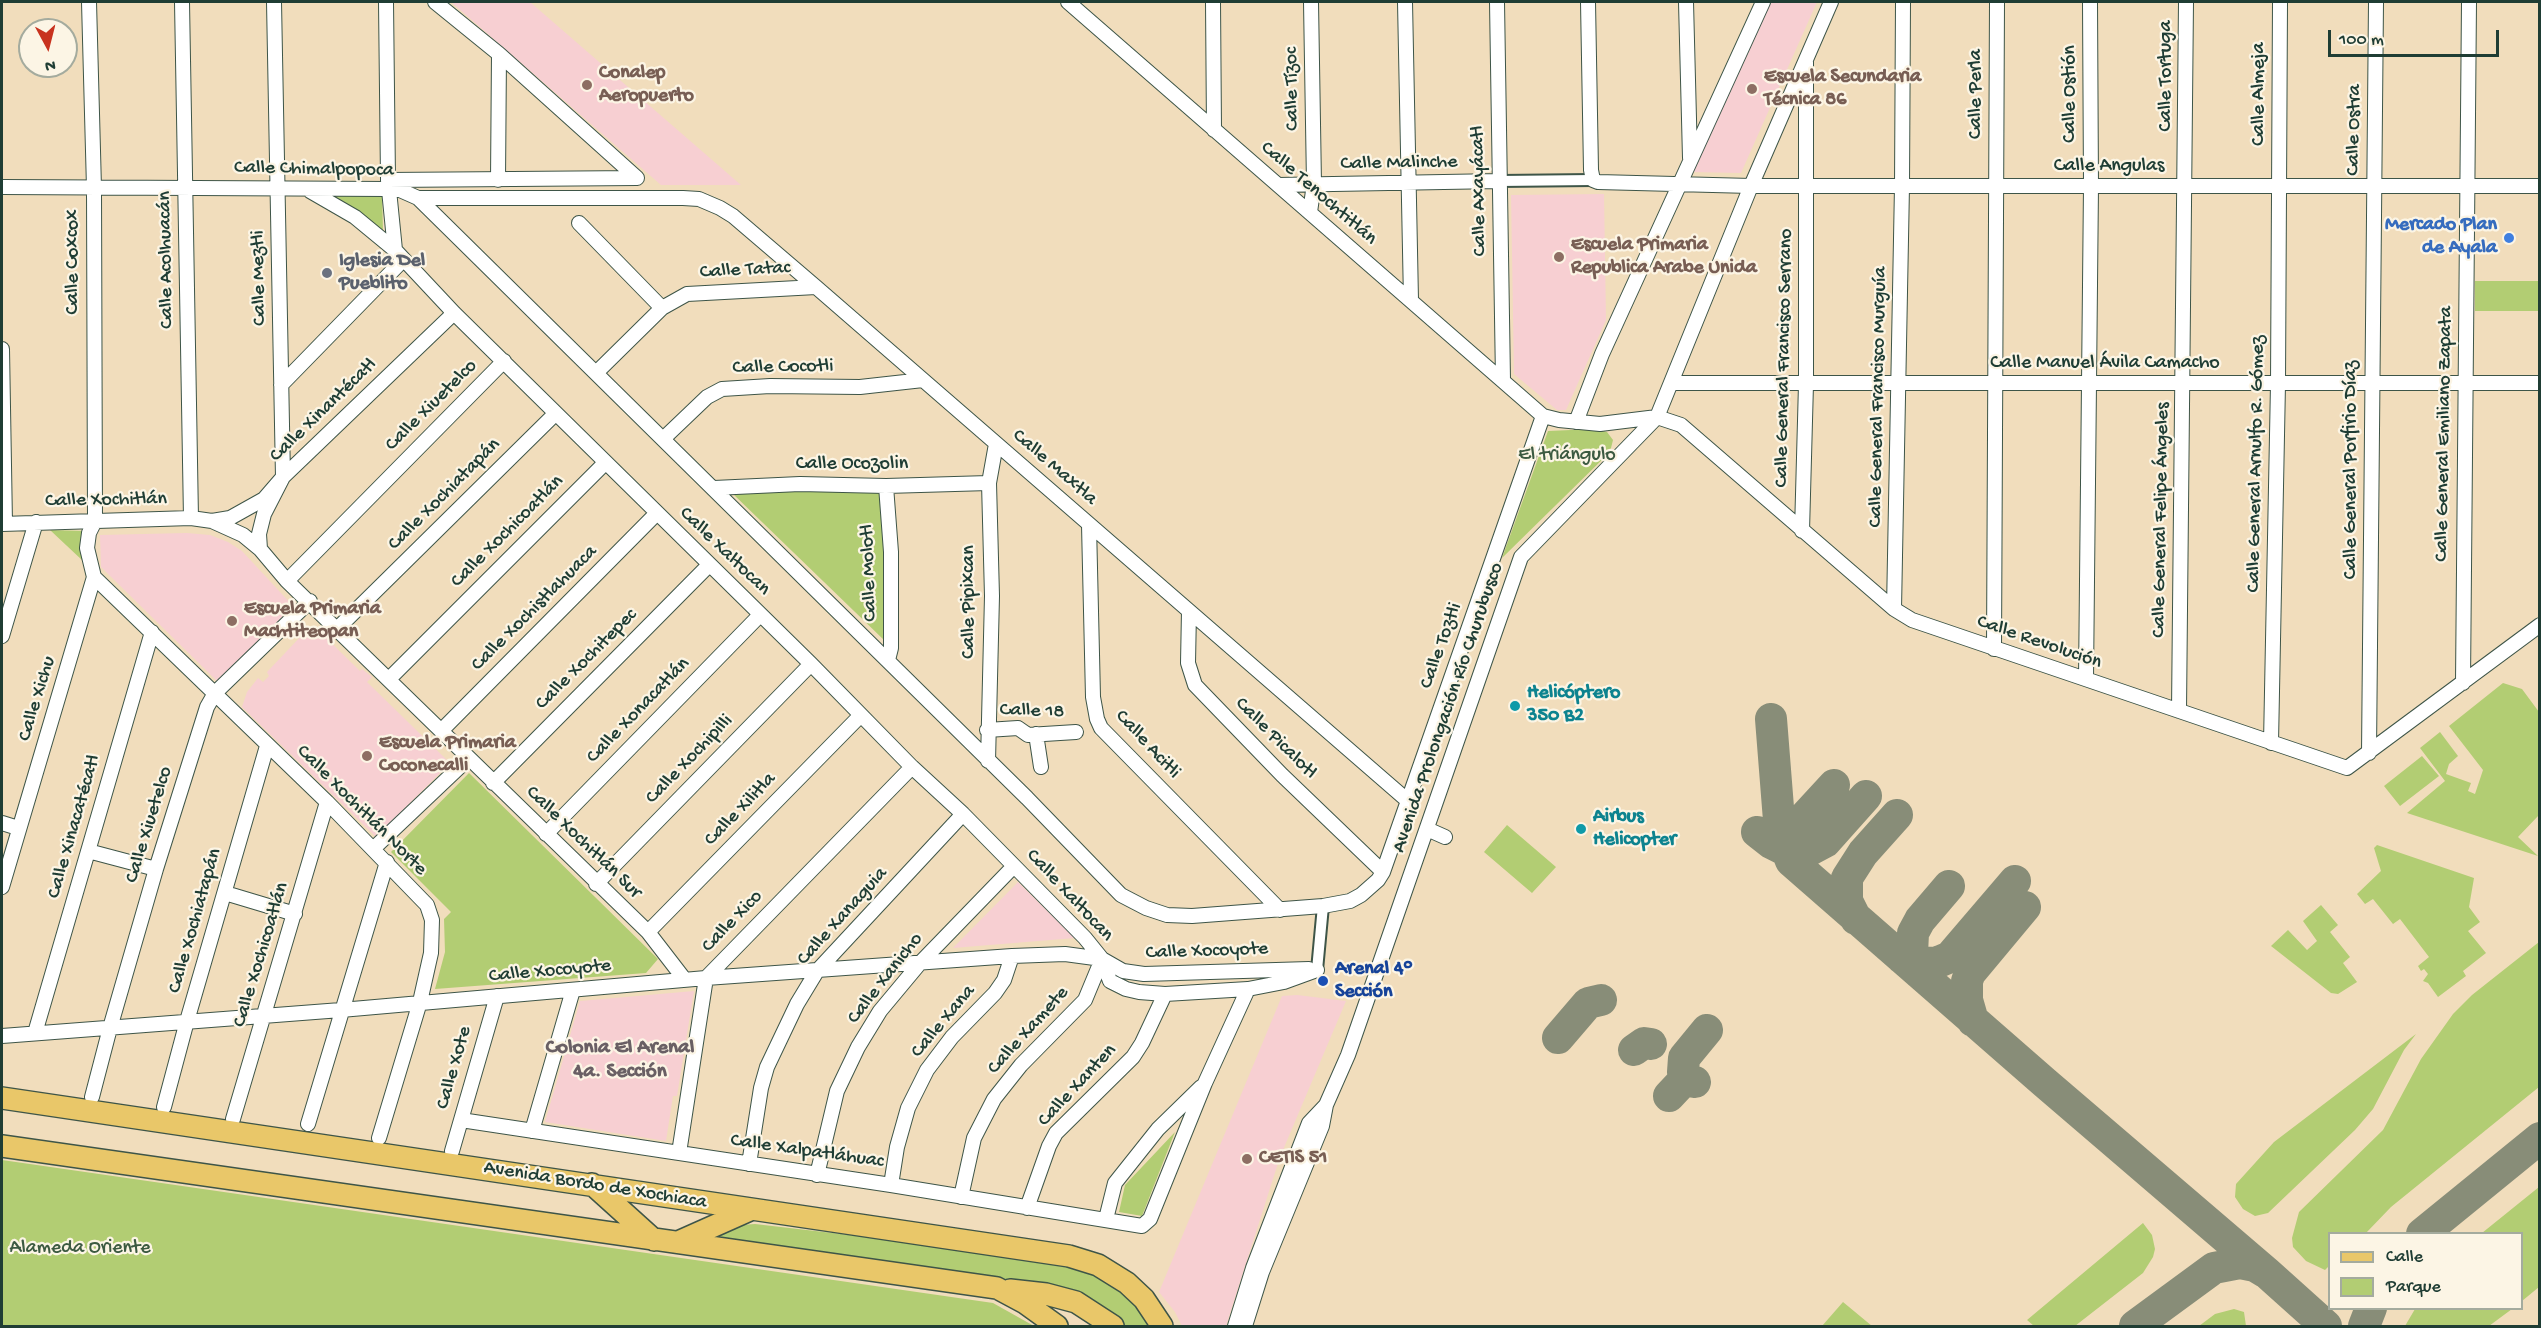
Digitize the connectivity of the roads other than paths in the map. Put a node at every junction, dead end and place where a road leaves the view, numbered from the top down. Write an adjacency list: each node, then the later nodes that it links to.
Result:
1 (89, 2): 45 (street, Calle Coxcox)
2 (182, 2): 46 (street, Calle Acolhuacán)
3 (274, 2): 47 (street, Calle Meztli)
4 (386, 2): 31 (street)
5 (435, 2): 22 (street)
6 (1068, 2): 24 (street, Calle Tenochtitlán)
7 (1213, 2): 24 (street)
8 (1311, 2): 30 (street, Calle Tízoc)
9 (1405, 2): 29 (street)
10 (1497, 2): 28 (street, Calle Axayácatl)
11 (1588, 2): 26 (street)
12 (1686, 2): 25 (street)
13 (1763, 2): 25 (street)
14 (1830, 2): 23 (street, Avenida Prolongación Río Churubusco)
15 (1903, 2): 36 (street, Calle General Francisco Murguía)
16 (1997, 2): 42 (street, Calle Perla)
17 (2090, 2): 37 (street, Calle Ostión)
18 (2187, 2): 38 (street, Calle Tortuga)
19 (2280, 2): 39 (street, Calle Almeja)
20 (2376, 2): 43 (street, Calle Ostra)
21 (2469, 2): 44 (street, Calle General Emiliano Zapata)
22 (499, 54): 27 (street); 27 (street)
23 (1806, 55): 34 (street, Avenida Prolongación Río Churubusco); 35 (street, Calle General Francisco Serrano)
24 (1214, 130): 32 (street, Calle Tenochtitlán)
25 (1690, 161): 33 (street)
26 (1592, 175): 28 (street, Calle Malinche); 33 (street, Calle Malinche)
27 (498, 180): 31 (street)
28 (1499, 181): 29 (street, Calle Malinche); 62 (street, Calle Axayácatl)
29 (1407, 183): 30 (street, Calle Malinche); 55 (street)
30 (1314, 184): 32 (street, Calle Malinche); 51 (street, Calle Tízoc)
31 (388, 185): 48 (street, Calle Chimalpopoca); 49 (street, Calle Chimalpopoca); 53 (street)
32 (1278, 185): 51 (street, Calle Tenochtitlán)
33 (1679, 185): 34 (street, Calle Angulas); 77 (street)
34 (1751, 186): 35 (street, Calle Angulas); 63 (street, Avenida Prolongación Río Churubusco)
35 (1807, 186): 36 (street, Calle Angulas); 67 (street, Calle General Francisco Serrano)
36 (1902, 186): 42 (street, Calle Angulas); 64 (street, Calle General Francisco Murguía)
37 (2091, 186): 38 (street, Calle Angulas); 42 (street, Calle Angulas); 69 (street, Calle Ostión)
38 (2186, 186): 39 (street, Calle Angulas); 65 (street, Calle General Felipe Ángeles)
39 (2279, 186): 43 (street, Calle Angulas); 70 (street, Calle General Arnulfo R. Gómez)
40 (2540, 186): 44 (street, Calle Angulas)
41 (2, 187): 45 (street, Calle Chimalpopoca)
42 (1995, 187): 68 (street, Calle Perla)
43 (2374, 187): 44 (street, Calle Angulas); 71 (street, Calle General Porfirio Díaz)
44 (2468, 187): 72 (street, Calle General Emiliano Zapata)
45 (94, 188): 46 (street, Calle Chimalpopoca); 87 (street, Calle Coxcox)
46 (186, 188): 47 (street, Calle Chimalpopoca); 86 (street, Calle Acolhuacán)
47 (279, 188): 48 (street, Calle Chimalpopoca); 73 (street, Calle Meztli)
48 (306, 189): 53 (street, Calle Xaltocan)
49 (418, 198): 50 (street, Calle Chimalpopoca); 60 (street, Calle Xaltocan)
50 (660, 199): 54 (street, Calle Maxtla)
51 (1310, 212): 55 (street, Calle Tenochtitlán)
52 (579, 223): 56 (street)
53 (399, 255): 57 (street, Calle Xaltocan); 73 (street)
54 (816, 286): 56 (street, Calle Tatac); 61 (street, Calle Maxtla)
55 (1411, 300): 62 (street, Calle Tenochtitlán)
56 (662, 308): 60 (street, Calle Tatac)
57 (454, 313): 59 (street, Calle Xaltocan); 81 (street, Calle Xinantécatl)
58 (2, 349): 90 (street)
59 (504, 362): 74 (street, Calle Xaltocan); 96 (street, Calle Xiuetelco)
60 (597, 372): 78 (street, Calle Xaltocan)
61 (923, 380): 78 (street, Calle Cocotli); 79 (street, Calle Maxtla)
62 (1503, 380): 75 (street, Calle Tenochtitlán)
63 (1671, 382): 67 (street, Calle Manuel Ávila Camacho); 76 (street, Avenida Prolongación Río Churubusco)
64 (1899, 383): 67 (street, Calle Manuel Ávila Camacho); 68 (street, Calle Manuel Ávila Camacho); 98 (street, Calle General Francisco Murguía)
65 (2183, 383): 69 (street, Calle Manuel Ávila Camacho); 70 (street, Calle Manuel Ávila Camacho); 112 (street, Calle General Felipe Ángeles)
66 (2540, 383): 72 (street, Calle Manuel Ávila Camacho)
67 (1806, 384): 92 (street, Calle General Francisco Serrano)
68 (1995, 384): 69 (street, Calle Manuel Ávila Camacho); 105 (street, Calle Perla)
69 (2089, 384): 109 (street, Calle Ostión)
70 (2278, 384): 71 (street, Calle Manuel Ávila Camacho); 118 (street, Calle General Arnulfo R. Gómez)
71 (2372, 384): 72 (street, Calle Manuel Ávila Camacho); 120 (street, Calle General Porfirio Díaz)
72 (2464, 384): 110 (street, Calle General Emiliano Zapata)
73 (281, 385): 81 (street, Calle Meztli)
74 (555, 414): 80 (street, Calle Xaltocan); 102 (street, Calle Xochiatapán)
75 (1543, 416): 77 (street); 126 (street, Calle Toztli)
76 (1657, 417): 77 (street); 92 (street, Calle Revolución); 131 (street, Avenida Prolongación Río Churubusco)
77 (1576, 422)
78 (663, 439): 84 (street, Calle Xaltocan)
79 (996, 444): 82 (street, Calle Pipixcan); 91 (street, Calle Maxtla)
80 (605, 463): 85 (street, Calle Xaltocan); 108 (street, Calle Xochicoatlán)
81 (283, 477): 88 (street, Calle Xinantécatl); 93 (street, Calle Meztli)
82 (989, 483): 83 (street, Calle Ocozolin); 114 (street, Calle Pipixcan)
83 (886, 486): 84 (street, Calle Ocozolin); 106 (street, Calle Molotl)
84 (714, 488): 106 (street, Calle Xaltocan)
85 (656, 514): 94 (street, Calle Xaltocan); 115 (street, Calle Xochistlahuaca)
86 (191, 518): 87 (street, Calle Xochitlán); 88 (street, Calle Xochitlán)
87 (95, 521): 89 (street, Calle Xochitlán); 95 (street)
88 (212, 521): 93 (street, Calle Xochitlán Sur)
89 (36, 522): 90 (street, Calle Xochitlán); 104 (street)
90 (3, 524)
91 (1089, 525): 99 (street, Calle Maxtla); 145 (street, Calle Acitli)
92 (1802, 531): 98 (street, Calle Revolución)
93 (260, 549): 96 (street, Calle Xochitlán Sur)
94 (709, 565): 100 (street, Calle Xaltocan); 125 (street, Calle Xochitepec)
95 (94, 577): 103 (street, Calle Xochitlán Norte); 130 (street, Calle Xichu)
96 (287, 581): 97 (street, Calle Xochitlán Sur)
97 (310, 601): 102 (street, Calle Xochitlán Sur); 111 (street, Calle Xiuetelco)
98 (1894, 609): 105 (street, Calle Revolución)
99 (1189, 611): 126 (street, Calle Maxtla); 139 (street, Calle Picalotl)
100 (760, 615): 107 (street, Calle Xaltocan); 132 (street, Calle Xonacatlán)
101 (2540, 625): 110 (street, Calle Revolución)
102 (338, 629): 108 (street, Calle Xochitlán Sur)
103 (152, 632): 111 (street, Calle Xochitlán Norte); 135 (street, Calle Xinacatécatl)
104 (2, 636)
105 (1994, 649): 109 (street, Calle Revolución)
106 (888, 660): 122 (street, Calle Xaltocan)
107 (811, 664): 113 (street, Calle Xaltocan); 140 (street, Calle Xochipilli)
108 (389, 679): 115 (street, Calle Xochitlán Sur)
109 (2086, 679): 112 (street, Calle Revolución)
110 (2463, 682): 120 (street, Calle Revolución)
111 (215, 693): 119 (street, Calle Xochitlán Norte); 138 (street, Calle Xiuetelco)
112 (2179, 711): 118 (street, Calle Revolución)
113 (861, 715): 123 (street, Calle Xaltocan); 148 (street, Calle Xilitla)
114 (987, 730): 117 (street, Calle 18); 122 (street, Calle Pipixcan)
115 (441, 731): 121 (street, Calle Xochitlán Sur)
116 (1076, 732): 117 (street, Calle 18)
117 (1036, 734): 124 (street)
118 (2271, 743): 120 (street, Calle Revolución)
119 (267, 746): 127 (street, Calle Xochitlán Norte); 143 (street, Calle Xochiatapán)
120 (2369, 753)
121 (468, 759): 125 (street, Calle Xochitlán Sur); 134 (street)
122 (988, 761): 146 (street, Calle Xaltocan)
123 (912, 767): 128 (street, Calle Xaltocan); 154 (street, Calle Xico)
124 (1041, 767)
125 (494, 783): 132 (street, Calle Xochitlán Sur)
126 (1408, 801): 139 (street, Calle Toztli)
127 (327, 802): 134 (street, Calle Xochitlán Norte); 147 (street, Calle Xochicoatlán)
128 (963, 814): 137 (street, Calle Xaltocan); 153 (street, Calle Xanaguia)
129 (2, 823): 130 (street)
130 (18, 828): 141 (street, Calle Xichu)
131 (1427, 829): 133 (street); 170 (street, Avenida Prolongación Río Churubusco)
132 (546, 834): 140 (street, Calle Xochitlán Sur)
133 (1445, 837)
134 (373, 849): 136 (street, Calle Xochitlán Norte)
135 (88, 851): 138 (street); 165 (street, Calle Xinacatécatl)
136 (387, 862): 160 (street, Calle Xochitlán Norte); 161 (street)
137 (1014, 866): 150 (street, Calle Xaltocan); 151 (street, Calle Xanicho)
138 (156, 869): 164 (street, Calle Xiuetelco)
139 (1383, 872): 142 (street, Calle Toztli)
140 (596, 884): 148 (street, Calle Xochitlán Sur)
141 (2, 887)
142 (1371, 887): 144 (street, Calle Xocoyote)
143 (225, 893): 147 (street); 163 (street, Calle Xochiatapán)
144 (1323, 906): 145 (street, Calle Xocoyote); 152 (street)
145 (1280, 910): 146 (street, Calle Xocoyote)
146 (1158, 912)
147 (295, 914): 162 (street, Calle Xochicoatlán)
148 (648, 932): 155 (street, Calle Xochitlán Sur)
149 (1012, 956): 150 (street, Calle Xocoyote); 151 (street, Calle Xocoyote); 183 (street, Calle Xana)
150 (1102, 959): 152 (street, Calle Xocoyote); 158 (street, Calle Xocoyote); 184 (street, Calle Xamete)
151 (920, 963): 153 (street, Calle Xocoyote); 181 (street, Calle Xanicho)
152 (1317, 970): 156 (street, Calle Xocoyote)
153 (818, 971): 154 (street, Calle Xocoyote); 180 (street, Calle Xanaguia)
154 (705, 978): 155 (street, Calle Xocoyote); 179 (street, Calle Xico)
155 (685, 980): 157 (street, Calle Xocoyote)
156 (1248, 989): 158 (street, Calle Xocoyote); 167 (street)
157 (573, 990): 159 (street, Calle Xocoyote); 175 (street)
158 (1165, 994): 185 (street, Calle Xanten)
159 (497, 996): 160 (street, Calle Xocoyote); 173 (street, Calle Xote)
160 (420, 1002): 161 (street, Calle Xocoyote); 176 (street, Calle Xochitlán Norte)
161 (341, 1010): 162 (street, Calle Xocoyote); 174 (street)
162 (264, 1016): 163 (street, Calle Xocoyote); 172 (street, Calle Xochicoatlán)
163 (187, 1021): 164 (street, Calle Xocoyote); 171 (street, Calle Xochiatapán)
164 (110, 1028): 165 (street, Calle Xocoyote); 168 (street, Calle Xiuetelco)
165 (35, 1033): 166 (street, Calle Xocoyote)
166 (2, 1036)
167 (1205, 1083): 187 (street); 187 (street, Calle Xalpatláhuac)
168 (92, 1097)
169 (2, 1098): 182 (main road, Avenida Bordo de Xochiaca)
170 (1326, 1105): 194 (street, Avenida Prolongación Río Churubusco); 195 (street, Avenida Prolongación Río Churubusco)
171 (164, 1107)
172 (233, 1119)
173 (461, 1119): 175 (street, Calle Xalpatláhuac); 178 (street, Calle Xote)
174 (308, 1124)
175 (532, 1131): 179 (street, Calle Xalpatláhuac)
176 (379, 1138)
177 (2, 1146): 188 (main road)
178 (452, 1151)
179 (679, 1153): 180 (street, Calle Xalpatláhuac)
180 (749, 1164): 181 (street, Calle Xalpatláhuac)
181 (817, 1175): 183 (street, Calle Xalpatláhuac)
182 (592, 1184): 186 (main road, Avenida Bordo de Xochiaca); 188 (main road)
183 (891, 1185): 184 (street, Calle Xalpatláhuac)
184 (962, 1197): 185 (street, Calle Xalpatláhuac)
185 (1027, 1208): 187 (street, Calle Xalpatláhuac)
186 (750, 1210): 189 (main road); 193 (main road, Avenida Bordo de Xochiaca)
187 (1106, 1219)
188 (654, 1239): 189 (main road)
189 (678, 1242): 190 (main road)
190 (997, 1288): 191 (main road); 192 (main road)
191 (1057, 1326)
192 (1113, 1326)
193 (1162, 1326)
194 (1235, 1326)
195 (1245, 1326)

